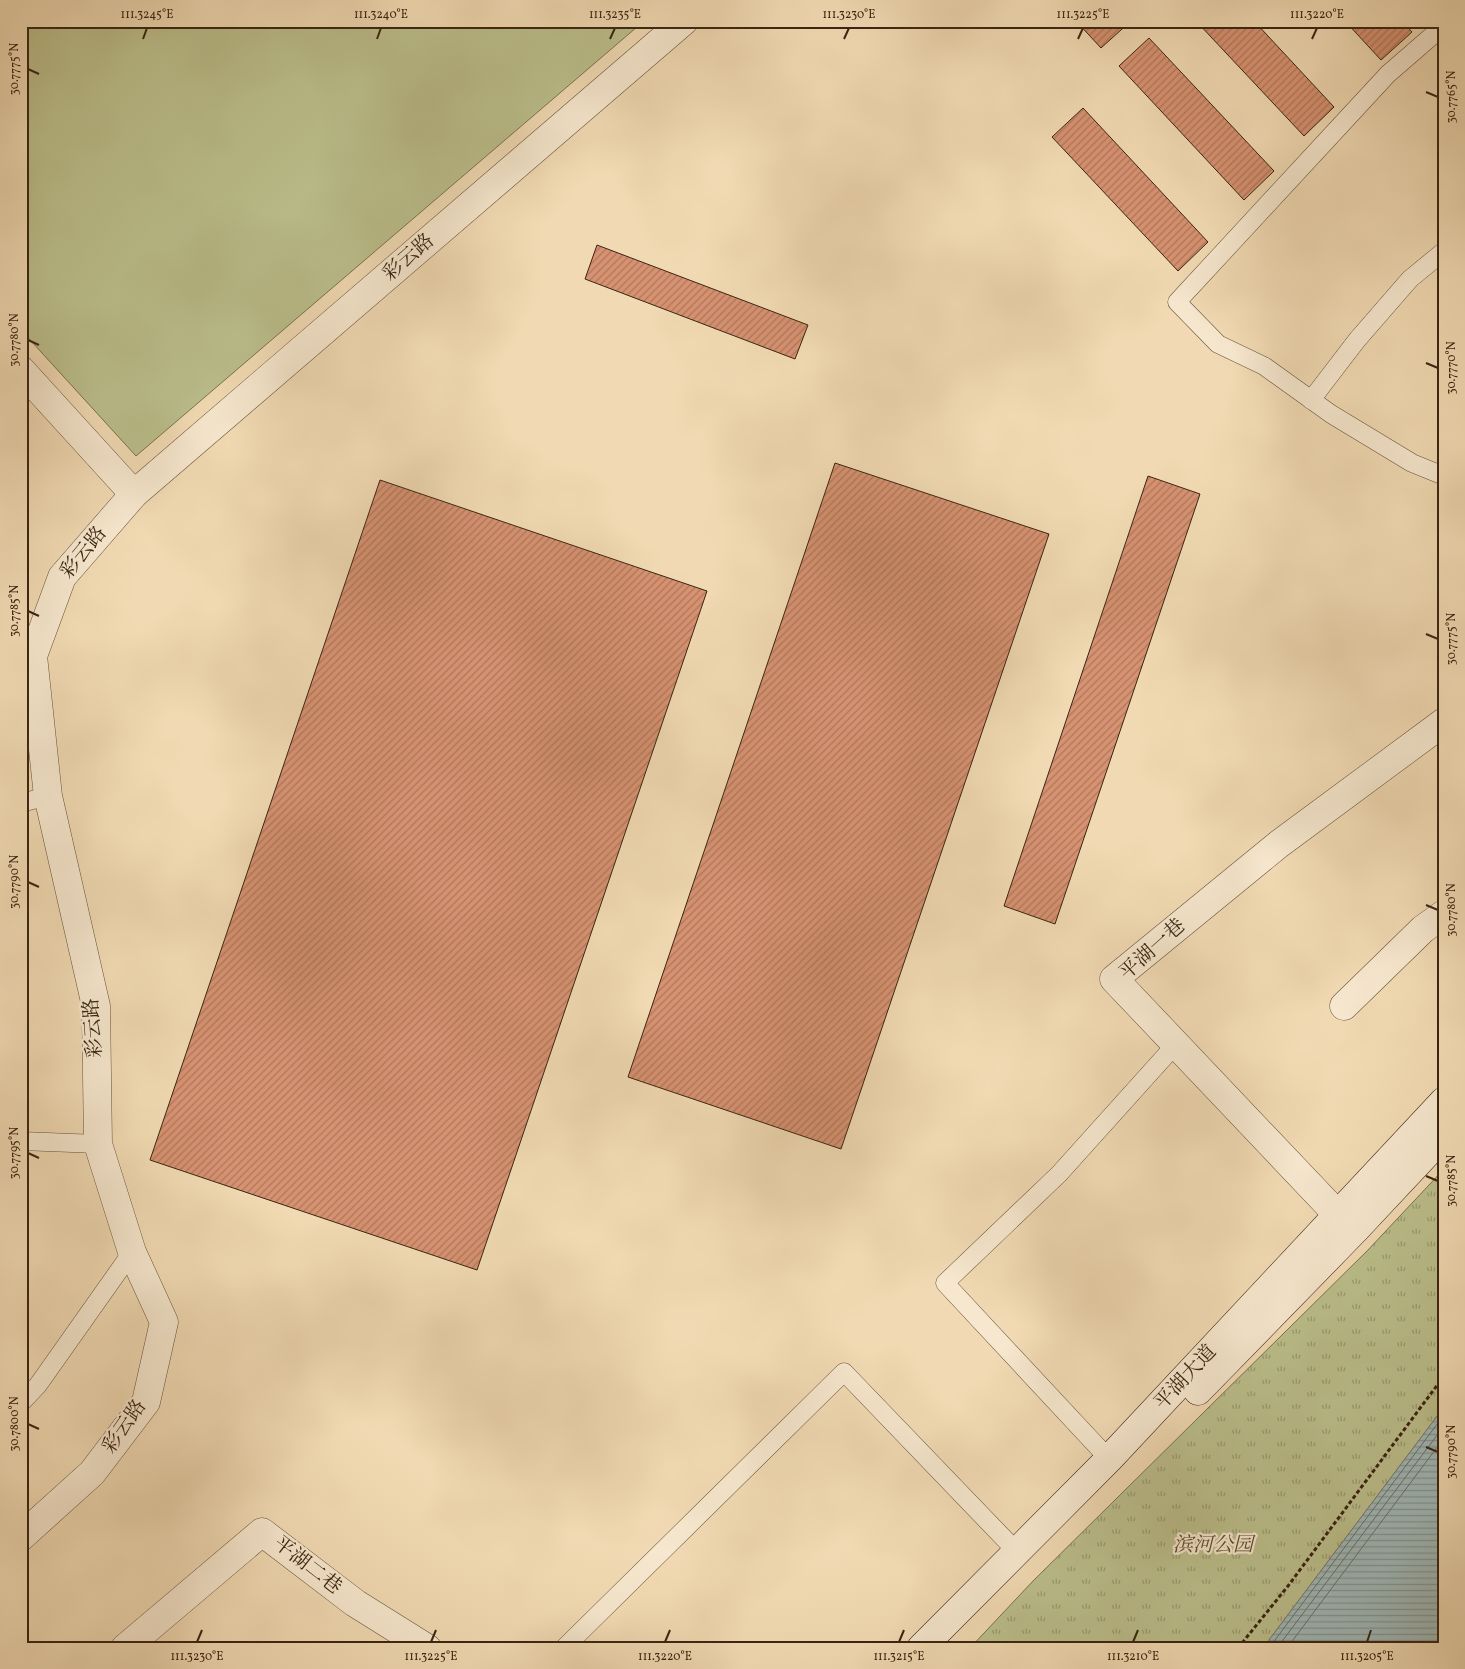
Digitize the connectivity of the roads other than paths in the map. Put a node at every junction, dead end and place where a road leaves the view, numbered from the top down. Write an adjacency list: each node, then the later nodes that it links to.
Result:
1 (684, 21): 7 (street, 彩云路)
2 (1444, 28): 5 (lane)
3 (1444, 251): 5 (lane)
4 (21, 370): 7 (street)
5 (1311, 400): 6 (lane)
6 (1444, 476)
7 (134, 494): 8 (street, 彩云路)
8 (30, 704): 10 (street, 彩云路)
9 (1444, 722): 14 (street, 平湖一巷)
10 (48, 796): 11 (lane); 18 (street, 彩云路)
11 (21, 803)
12 (1444, 914): 13 (street)
13 (1344, 1006)
14 (1176, 1044): 19 (street, 平湖一巷); 22 (lane)
15 (1444, 1101): 19 (street, 平湖大道)
16 (1444, 1135): 29 (street, 平湖大道)
17 (21, 1141): 18 (lane)
18 (98, 1144): 20 (street, 彩云路)
19 (1338, 1215): 22 (street, 平湖大道)
20 (132, 1252): 21 (lane); 23 (street, 彩云路)
21 (21, 1403)
22 (1109, 1459): 24 (street, 平湖大道)
23 (21, 1537)
24 (1018, 1552): 27 (lane); 28 (street, 平湖大道)
25 (126, 1648): 26 (street, 平湖二巷)
26 (427, 1648)
27 (564, 1648)
28 (921, 1648)
29 (948, 1648)

